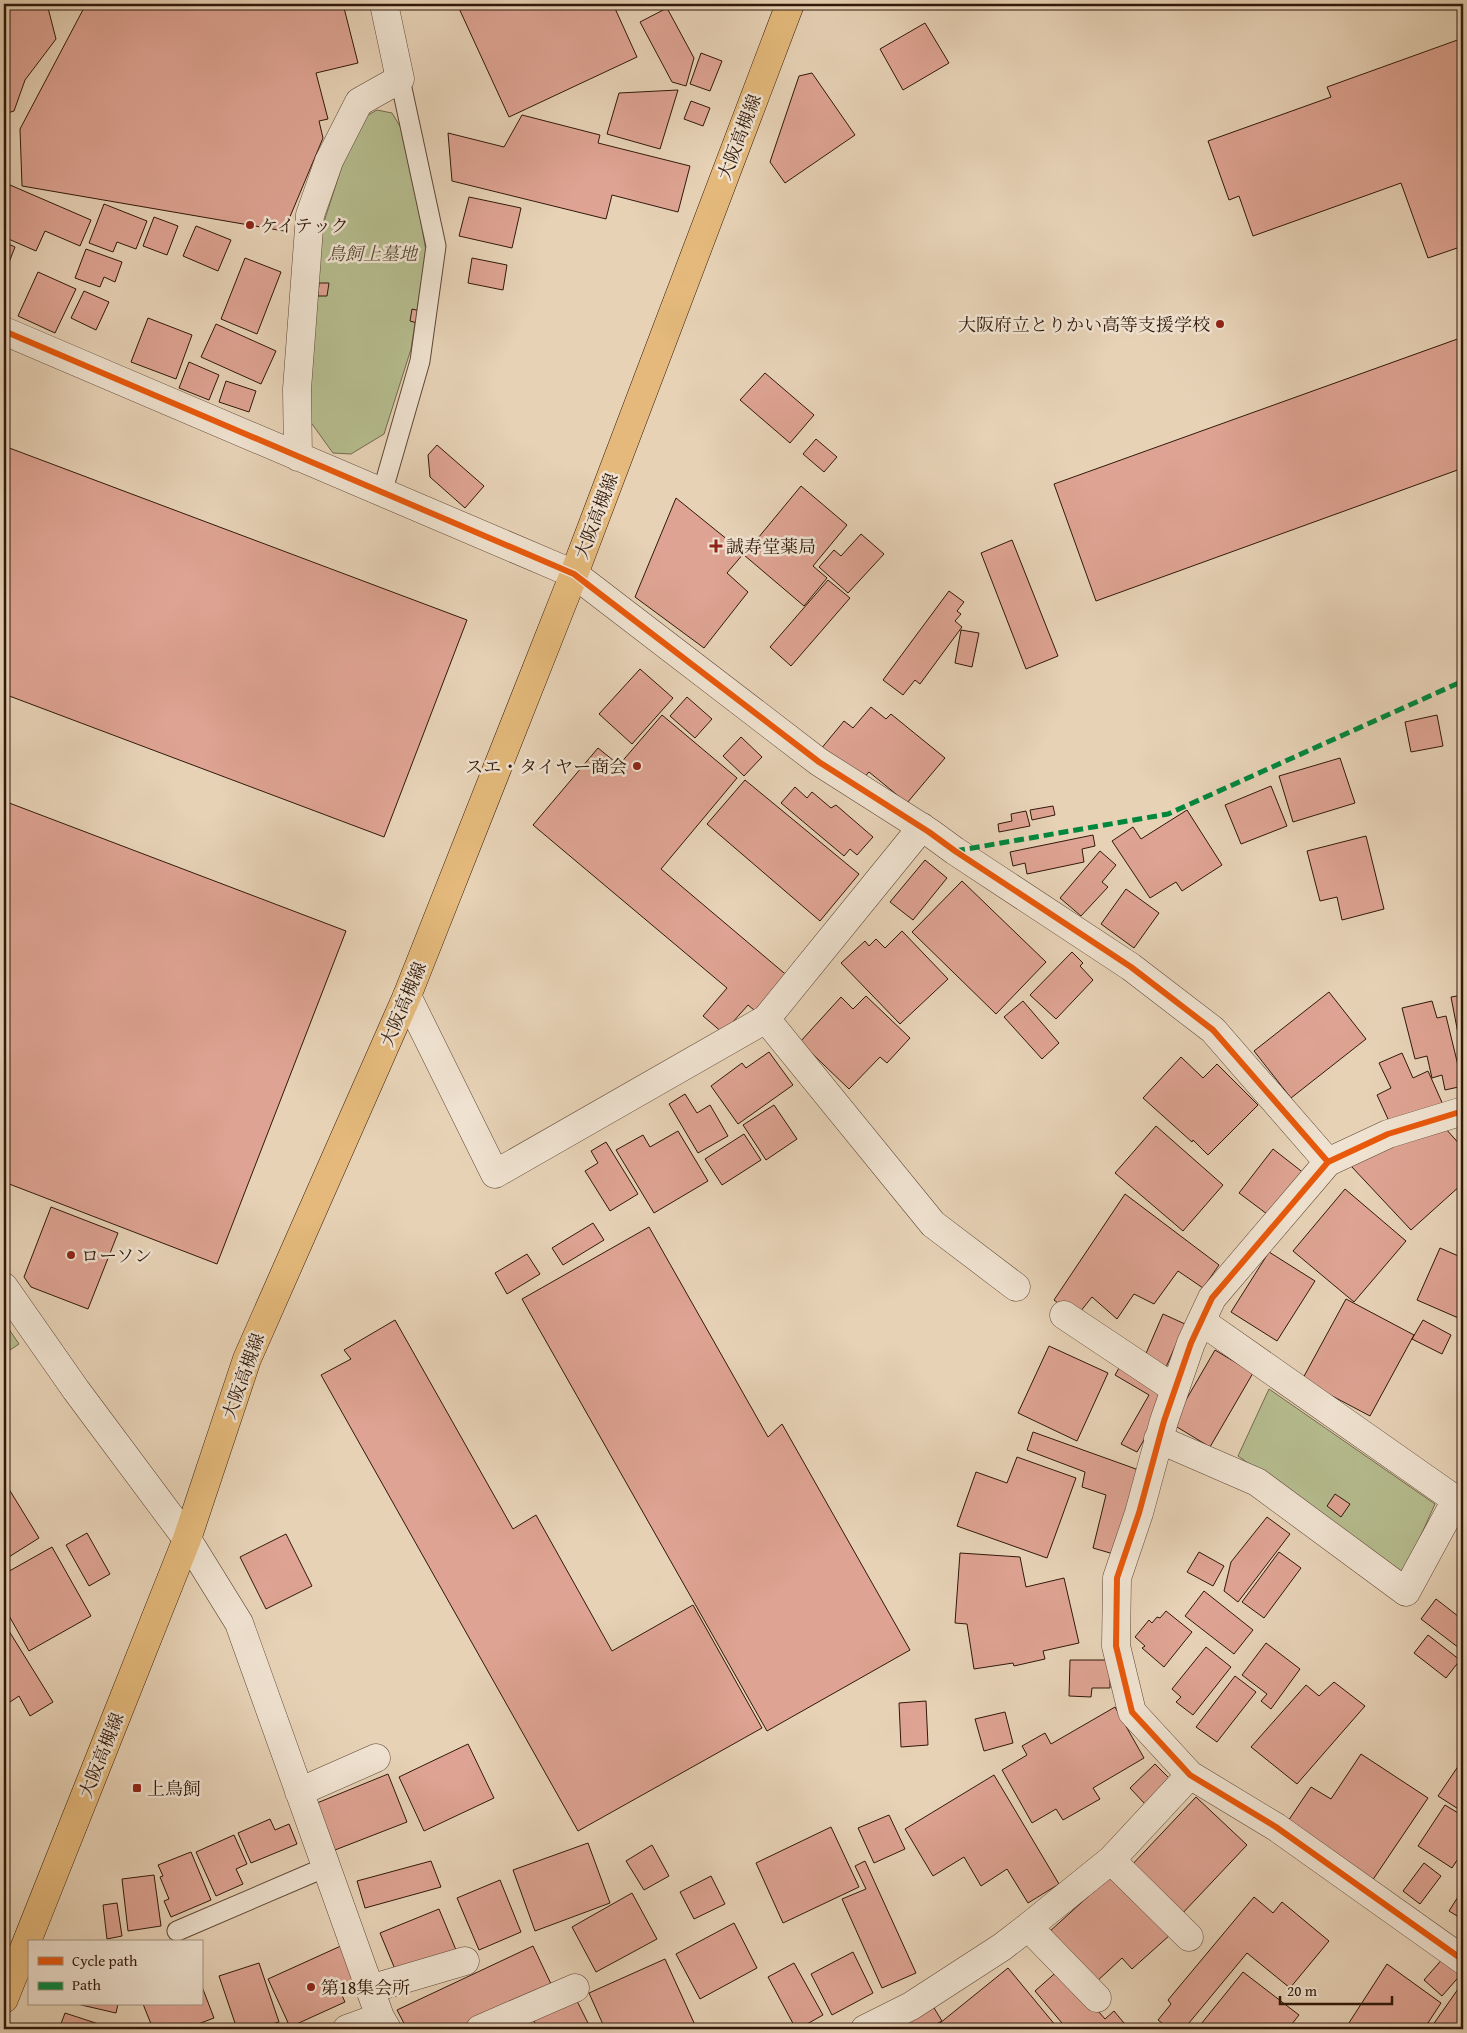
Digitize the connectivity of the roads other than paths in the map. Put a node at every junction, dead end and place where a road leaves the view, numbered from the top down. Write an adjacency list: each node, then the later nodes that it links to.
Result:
1 (384, 4): 3 (street)
2 (790, 4): 7 (main road, 大阪高槻線)
3 (400, 79): 5 (street); 6 (lane)
4 (4, 331): 5 (street)
5 (298, 457): 6 (street)
6 (382, 493): 7 (street)
7 (574, 574): 8 (street); 9 (main road, 大阪高槻線)
8 (922, 827): 10 (street); 12 (street)
9 (407, 996): 10 (street); 19 (main road, 大阪高槻線)
10 (766, 1019): 14 (street)
11 (1463, 1111): 12 (street)
12 (1328, 1162): 16 (street)
13 (4, 1287): 19 (street)
14 (1016, 1287)
15 (1064, 1315): 17 (street)
16 (1201, 1321): 17 (street); 18 (street)
17 (1175, 1389): 18 (street)
18 (1158, 1439): 21 (street)
19 (186, 1538): 22 (street); 33 (main road, 大阪高槻線)
20 (376, 1758): 22 (street)
21 (1190, 1775): 23 (street); 28 (street)
22 (299, 1792): 24 (street)
23 (1111, 1860): 25 (street); 27 (street)
24 (326, 1867): 26 (lane); 31 (street)
25 (1028, 1927): 32 (street); 37 (street)
26 (177, 1931)
27 (1189, 1936)
28 (1463, 1960)
29 (465, 1961): 31 (street)
30 (575, 1988): 36 (street)
31 (370, 1989): 34 (street)
32 (1097, 1998)
33 (4, 1999)
34 (383, 2023): 35 (street)
35 (347, 2029)
36 (480, 2029)
37 (865, 2029)

